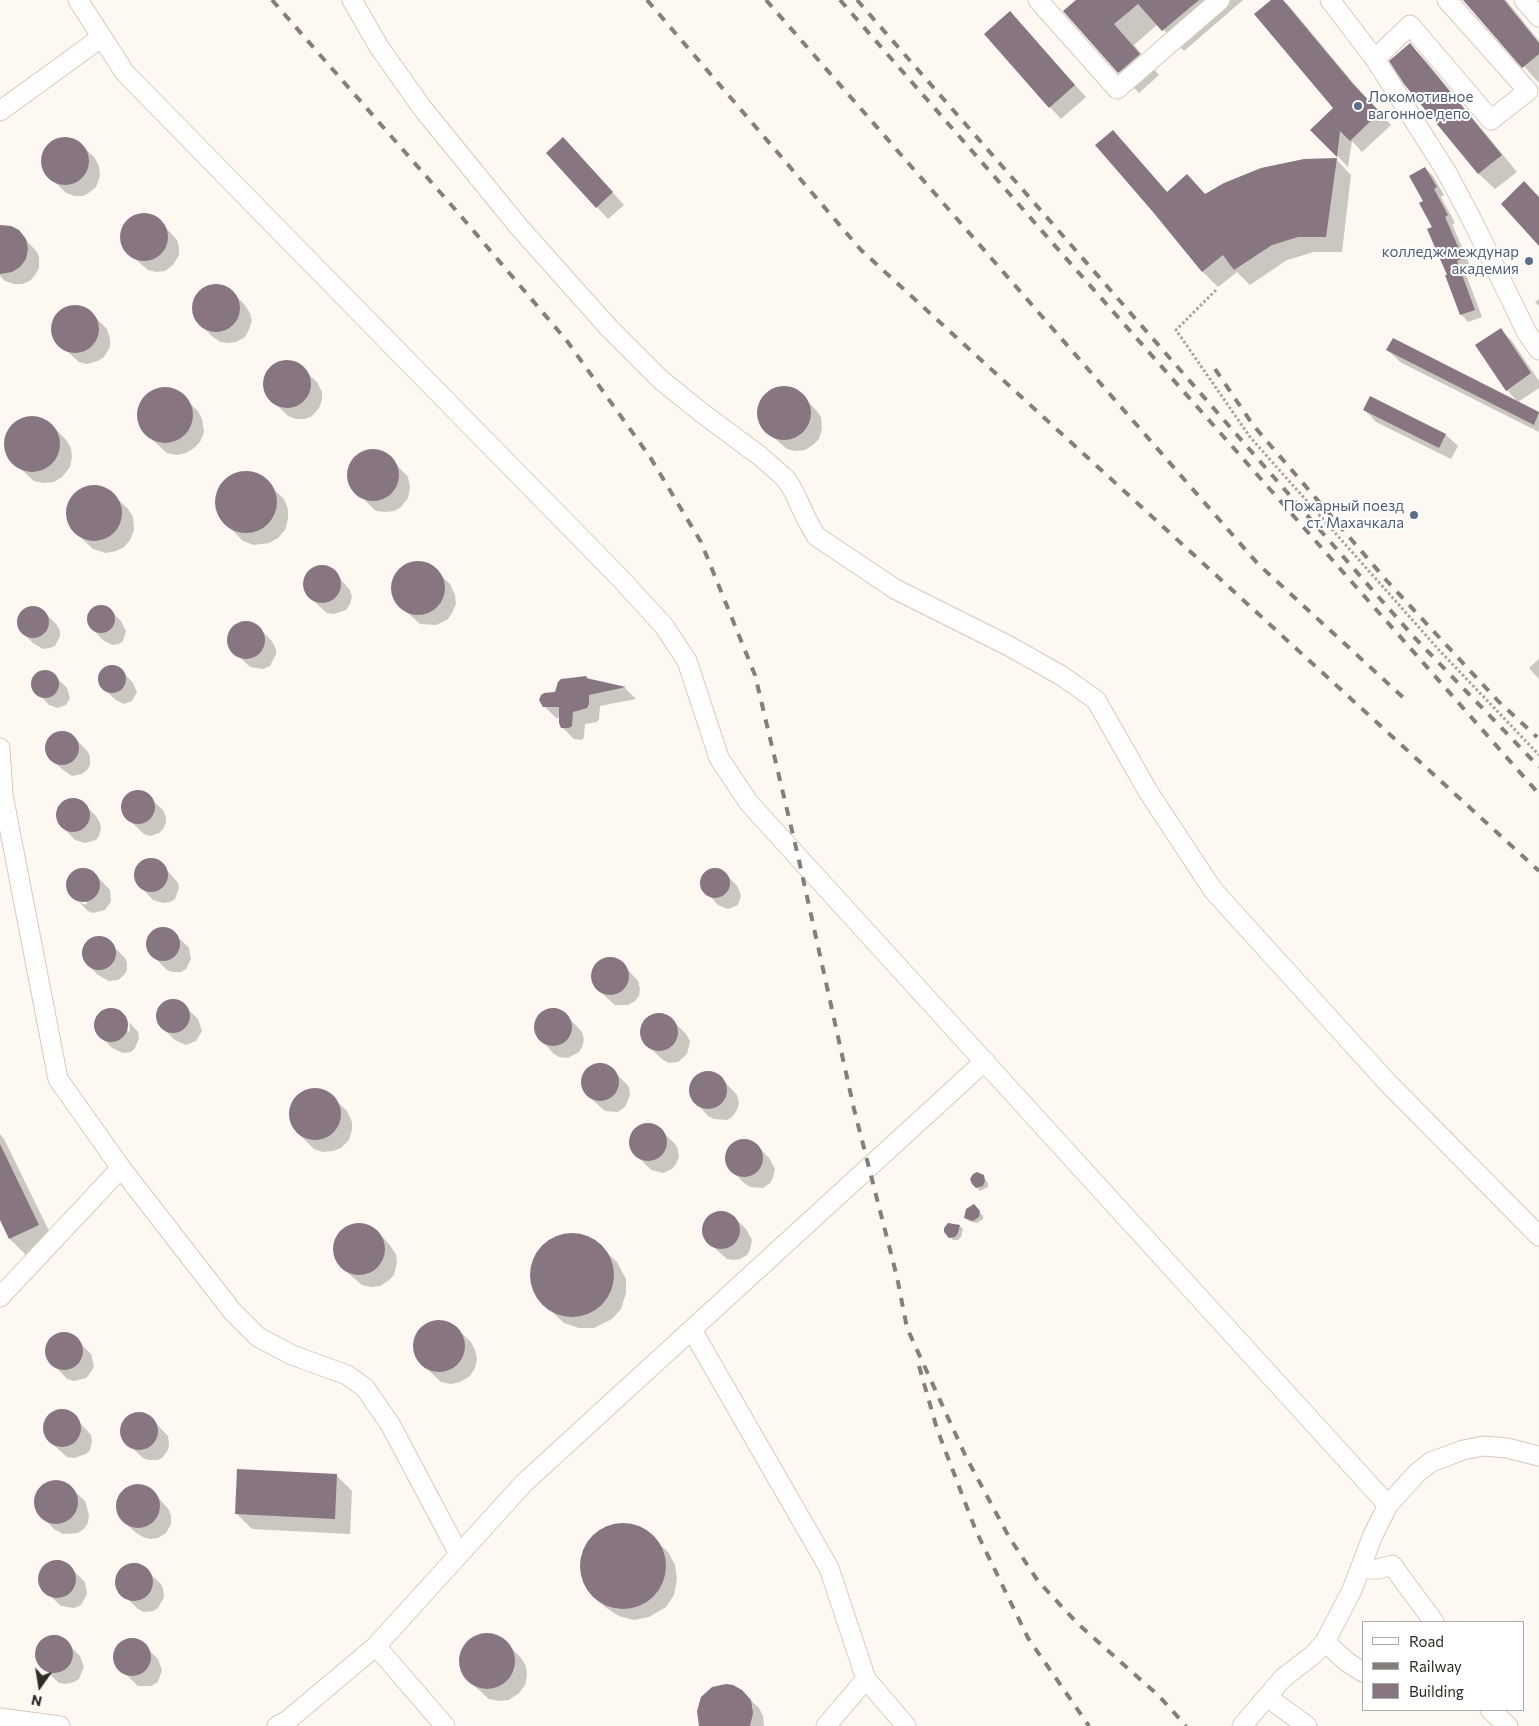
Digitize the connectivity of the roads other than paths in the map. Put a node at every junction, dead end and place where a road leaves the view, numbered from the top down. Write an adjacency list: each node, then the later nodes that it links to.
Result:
1 (78, 0): 9 (street)
2 (352, 0): 17 (street)
3 (1038, 0): 4 (street)
4 (1220, 0)
5 (1330, 0): 10 (street)
6 (1447, 0): 11 (street)
7 (1524, 0): 8 (street)
8 (1539, 17)
9 (102, 37): 12 (street); 15 (street)
10 (1375, 59): 11 (street); 13 (street)
11 (1534, 87)
12 (0, 111)
13 (1539, 350)
14 (0, 748): 16 (street)
15 (985, 1061): 19 (street); 21 (street)
16 (121, 1168): 18 (street); 22 (street)
17 (1539, 1236)
18 (0, 1297)
19 (692, 1330): 22 (street); 28 (street)
20 (1539, 1456): 21 (street)
21 (1388, 1505): 23 (street)
22 (460, 1554): 26 (street)
23 (1362, 1569): 24 (street); 25 (street)
24 (1433, 1621)
25 (1325, 1642): 27 (street); 29 (street)
26 (376, 1646): 32 (street); 33 (street)
27 (1362, 1671)
28 (866, 1679): 34 (street); 35 (street)
29 (1267, 1697): 36 (street); 37 (street)
30 (0, 1718): 31 (street)
31 (60, 1726)
32 (278, 1726)
33 (445, 1726)
34 (826, 1726)
35 (906, 1726)
36 (1242, 1726)
37 (1307, 1726)

